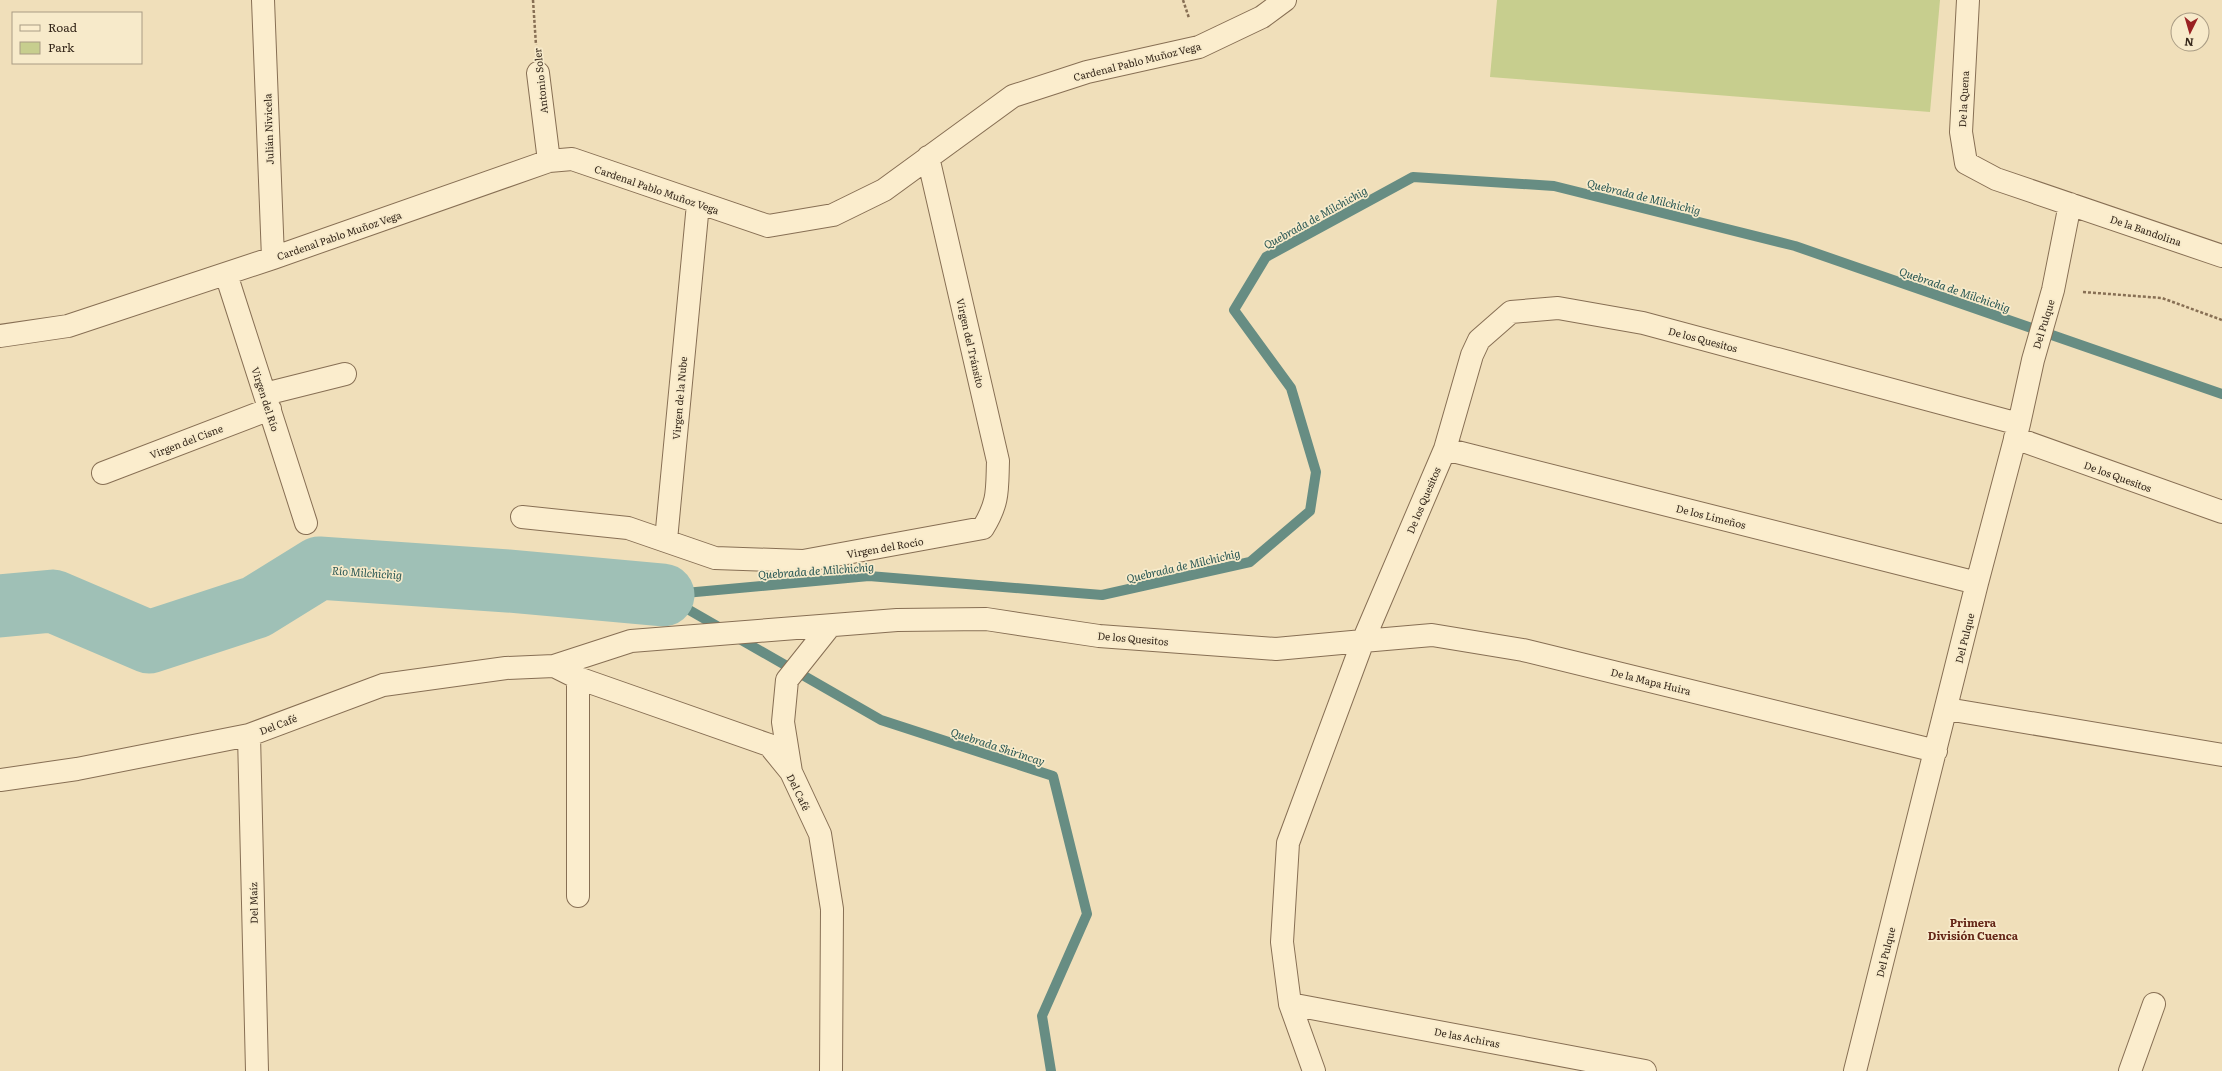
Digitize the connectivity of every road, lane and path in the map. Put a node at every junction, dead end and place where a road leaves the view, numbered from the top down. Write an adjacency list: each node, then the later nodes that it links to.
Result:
1 (264, 0): 12 (street, Julián Nivicela)
2 (533, 0): 5 (path, Antonio Soler)
3 (1286, 0): 6 (street, Cardenal Pablo Muñoz Vega)
4 (1968, 0): 8 (street, De la Quena)
5 (538, 73): 7 (street, Antonio Soler)
6 (928, 158): 9 (street, Cardenal Pablo Muñoz Vega); 25 (street, Virgen del Tránsito)
7 (549, 161): 9 (street, Cardenal Pablo Muñoz Vega); 12 (street, Cardenal Pablo Muñoz Vega)
8 (1996, 180): 10 (street, De la Bandolina)
9 (698, 204): 26 (street, Virgen de la Nube)
10 (2070, 204): 11 (street, De la Bandolina); 14 (street, Del Pulque)
11 (2222, 256)
12 (274, 258): 13 (street, Cardenal Pablo Muñoz Vega)
13 (226, 274): 16 (street, Cardenal Pablo Muñoz Vega); 18 (street, Virgen del Río)
14 (2051, 298): 15 (path); 19 (street, Del Pulque)
15 (2222, 320)
16 (0, 336)
17 (345, 374): 18 (street, Virgen del Cisne)
18 (267, 402): 21 (street, Virgen del Cisne); 24 (street, Virgen del Río)
19 (2017, 431): 20 (street, De los Quesitos); 22 (street, De los Quesitos); 27 (street, Del Pulque)
20 (1445, 450): 27 (street, De los Limeños); 30 (street, De los Quesitos)
21 (103, 473)
22 (2222, 512)
23 (522, 517): 26 (street)
24 (306, 524)
25 (983, 528): 26 (street, Virgen del Rocío)
26 (666, 540)
27 (1977, 583): 33 (street, Del Pulque)
28 (830, 626): 29 (street, De los Quesitos); 30 (street, De los Quesitos); 37 (street)
29 (631, 641): 31 (street, Del Café)
30 (1363, 641): 35 (street, De la Mapa Huira); 40 (street)
31 (554, 666): 32 (street, Del Café); 34 (street, Del Café)
32 (578, 678): 37 (street, Del Café); 39 (street)
33 (1947, 709): 35 (street, Del Pulque); 36 (street)
34 (249, 734): 38 (street, Del Café); 42 (street, Del Maíz)
35 (1936, 751): 46 (street, Del Pulque)
36 (2222, 754)
37 (791, 772): 43 (street, Del Café)
38 (0, 780)
39 (578, 896)
40 (1290, 1004): 44 (street); 45 (street, De las Achiras)
41 (2154, 1004): 47 (street)
42 (257, 1071)
43 (831, 1071)
44 (1314, 1071)
45 (1645, 1071)
46 (1855, 1071)
47 (2130, 1071)

